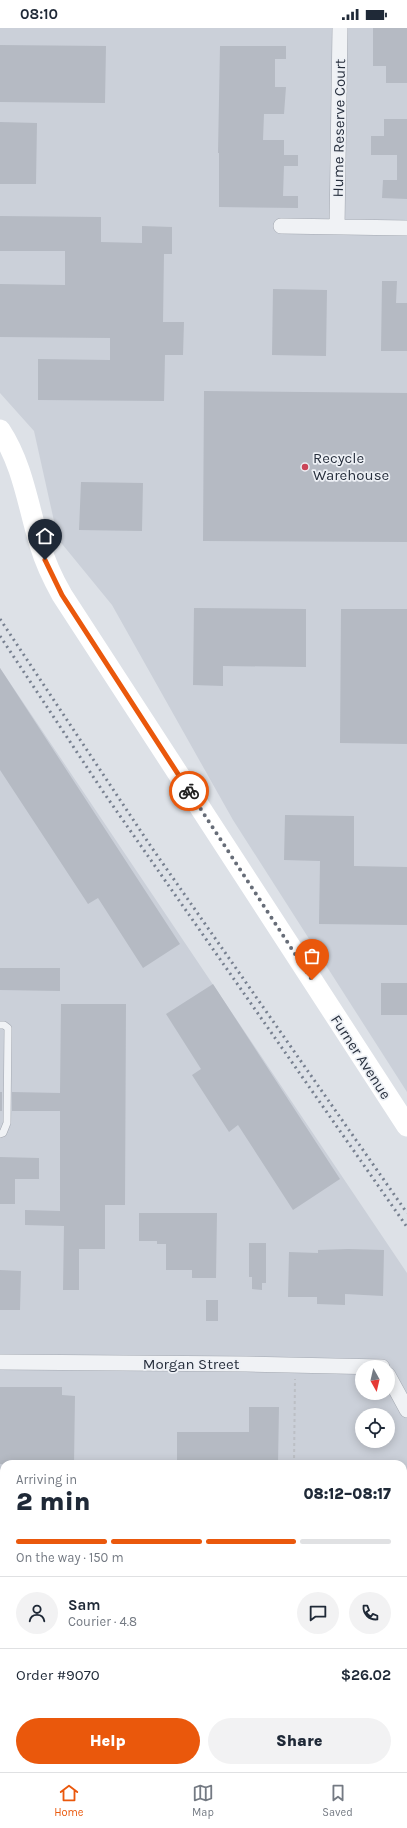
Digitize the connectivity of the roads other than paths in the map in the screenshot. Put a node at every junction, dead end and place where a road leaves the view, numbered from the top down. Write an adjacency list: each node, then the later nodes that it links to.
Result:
1 (340, 28): 3 (street, Hume Reserve Court)
2 (281, 226): 3 (street)
3 (337, 227): 4 (street)
4 (407, 228)
5 (3, 439): 7 (street, Furner Avenue)
6 (0, 1025): 8 (lane)
7 (407, 1126)
8 (0, 1134)
9 (0, 1362): 10 (street, Morgan Street)
10 (355, 1368)
11 (395, 1389): 12 (street)
12 (407, 1410)

